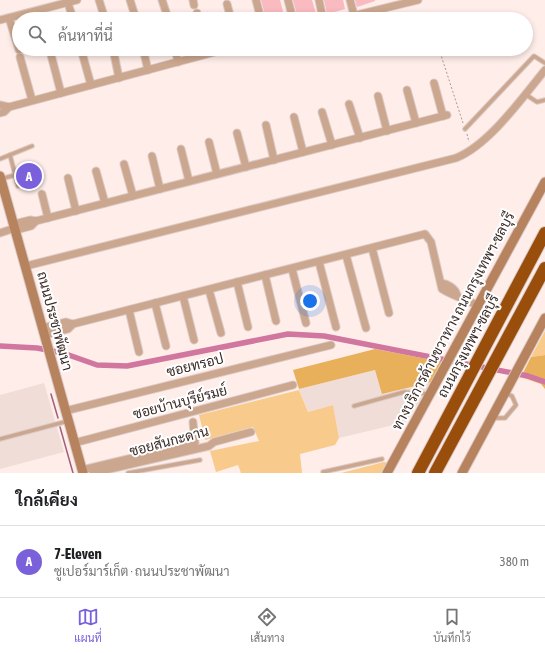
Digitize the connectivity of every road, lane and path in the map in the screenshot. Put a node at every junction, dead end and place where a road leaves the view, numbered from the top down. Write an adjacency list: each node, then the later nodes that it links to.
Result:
1 (78, 0): 11 (street)
2 (99, 0): 17 (street)
3 (130, 0): 18 (street)
4 (162, 0): 19 (street)
5 (256, 0): 21 (street)
6 (288, 0): 22 (street)
7 (319, 0): 23 (street)
8 (350, 0): 24 (street)
9 (381, 0): 13 (street)
10 (414, 0): 13 (street)
11 (68, 3): 14 (street); 16 (street)
12 (227, 4): 20 (street)
13 (384, 8): 25 (street)
14 (38, 11): 15 (street)
15 (34, 12)
16 (71, 12)
17 (103, 12)
18 (134, 12)
19 (166, 12)
20 (229, 12)
21 (259, 12)
22 (291, 12)
23 (322, 12)
24 (353, 12)
25 (367, 12)
26 (12, 17): 27 (street)
27 (9, 18): 28 (street); 29 (street)
28 (0, 20)
29 (12, 29)
30 (20, 56): 49 (street)
31 (51, 56): 46 (street)
32 (83, 56): 44 (street)
33 (114, 56): 42 (street)
34 (145, 56): 40 (street)
35 (177, 56): 38 (street)
36 (195, 56): 38 (street)
37 (441, 56): 59 (path)
38 (178, 62): 40 (street)
39 (545, 64): 59 (lane)
40 (148, 70): 42 (street)
41 (545, 70): 47 (street)
42 (119, 78): 44 (street)
43 (434, 84): 57 (street)
44 (91, 85): 46 (street)
45 (407, 90): 57 (street)
46 (61, 93): 49 (street)
47 (525, 94): 50 (lane); 67 (street)
48 (378, 96): 60 (street)
49 (32, 100): 53 (street)
50 (545, 100)
51 (349, 104): 62 (street)
52 (0, 105): 53 (street)
53 (9, 107): 55 (street)
54 (322, 112): 64 (street)
55 (0, 113)
56 (294, 117): 68 (street)
57 (416, 123): 60 (street)
58 (266, 125): 72 (street)
59 (465, 129): 67 (path)
60 (388, 131): 62 (street)
61 (237, 133): 74 (street)
62 (360, 138): 64 (street)
63 (209, 142): 76 (street)
64 (332, 145): 68 (street)
65 (32, 146): 69 (lane)
66 (181, 149): 80 (street)
67 (472, 151): 96 (street)
68 (303, 152): 72 (street)
69 (10, 155): 71 (lane); 77 (lane)
70 (152, 156): 83 (street)
71 (0, 159)
72 (274, 160): 74 (street)
73 (124, 164): 86 (street)
74 (246, 166): 76 (street)
75 (96, 171): 87 (street)
76 (217, 174): 80 (street)
77 (15, 175): 78 (lane); 82 (lane)
78 (0, 178): 84 (main road, ถนนประชาพัฒนา)
79 (68, 178): 88 (street)
80 (189, 181): 83 (street)
81 (545, 182): 104 (main road, ทางบริการด้านขวาทาง ถนนกรุงเทพฯ-ชลบุรี)
82 (18, 186)
83 (160, 189): 86 (street)
84 (2, 191): 90 (main road, ถนนประชาพัฒนา)
85 (42, 194): 89 (street)
86 (133, 196): 87 (street)
87 (105, 203): 88 (street)
88 (76, 211): 89 (street)
89 (48, 218): 90 (street)
90 (15, 227): 91 (street); 96 (main road, ถนนประชาพัฒนา)
91 (0, 232)
92 (545, 233): 137 (highway, ถนนกรุงเทพฯ-ชลบุรี)
93 (372, 248): 94 (street); 104 (street); 106 (street)
94 (346, 255): 95 (street); 112 (street)
95 (319, 262): 98 (street); 111 (street)
96 (26, 266): 113 (main road, ถนนประชาพัฒนา)
97 (545, 268): 138 (highway)
98 (292, 269): 99 (street); 109 (street)
99 (265, 275): 100 (street); 108 (street)
100 (237, 282): 101 (street); 110 (street)
101 (210, 290): 102 (street); 114 (street)
102 (183, 296): 103 (street); 115 (street)
103 (155, 303): 105 (street); 117 (street)
104 (478, 305): 121 (main road, ทางบริการด้านขวาทาง ถนนกรุงเทพฯ-ชลบุรี)
105 (129, 310): 113 (street); 118 (street)
106 (389, 313)
107 (545, 318): 120 (main road)
108 (276, 321)
109 (306, 323)
110 (248, 327)
111 (336, 327)
112 (366, 328)
113 (44, 331): 123 (main road, ถนนประชาพัฒนา)
114 (221, 333)
115 (194, 340)
116 (331, 345): 123 (street, ซอยทรอป)
117 (166, 346)
118 (139, 352)
119 (293, 385): 129 (street, ซอยบ้านบุรีย์รมย์)
120 (505, 392): 124 (main road); 124 (lane)
121 (430, 394): 122 (lane); 136 (main road, ทางบริการด้านขวาทาง ถนนกรุงเทพฯ-ชลบุรี)
122 (354, 406)
123 (65, 411): 125 (main road, ถนนประชาพัฒนา)
124 (491, 418): 139 (main road)
125 (68, 421): 128 (lane); 129 (main road, ถนนประชาพัฒนา)
126 (193, 422): 132 (street)
127 (251, 432): 134 (street, ซอยสันกะดาน)
128 (0, 439)
129 (74, 443): 132 (main road, ถนนประชาพัฒนา)
130 (382, 458): 133 (lane)
131 (200, 460): 135 (lane)
132 (83, 472)
133 (323, 472)
134 (93, 473)
135 (128, 473)
136 (387, 473)
137 (418, 473)
138 (435, 473)
139 (462, 473)

